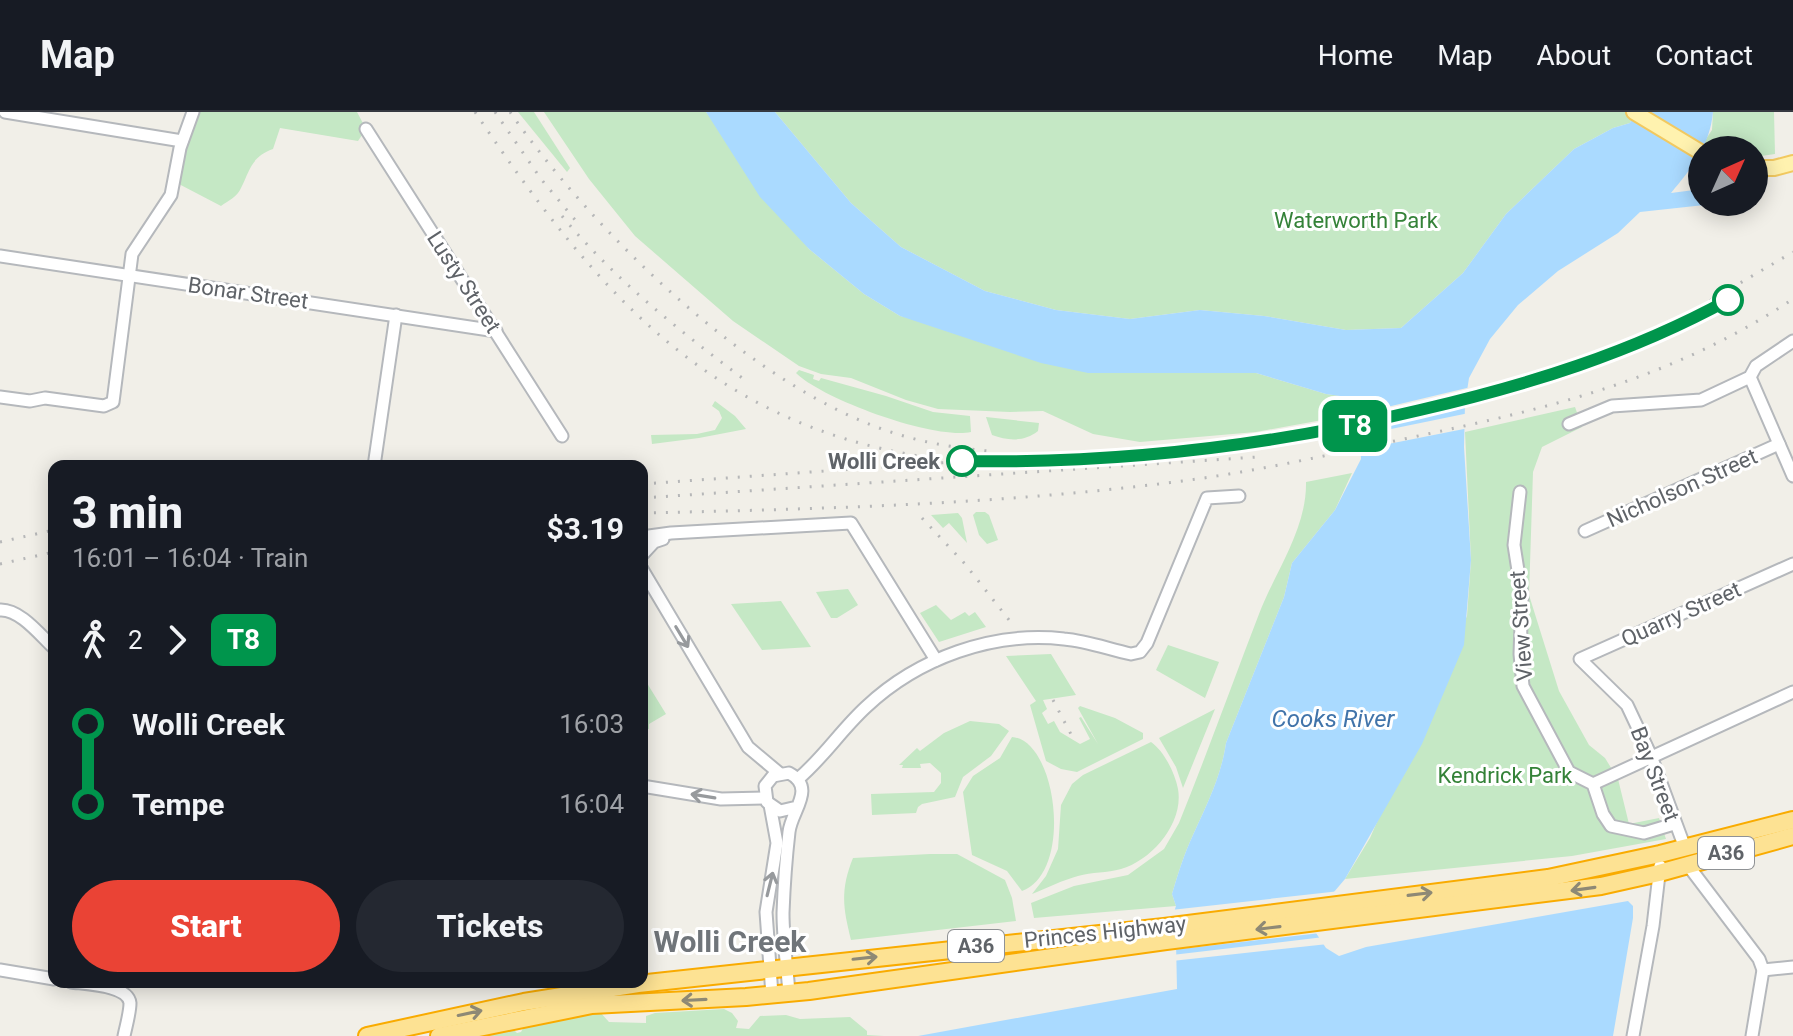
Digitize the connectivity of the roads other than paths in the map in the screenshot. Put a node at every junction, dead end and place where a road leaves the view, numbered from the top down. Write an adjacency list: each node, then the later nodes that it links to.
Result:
1 (5, 112): 5 (street)
2 (193, 112): 5 (street)
3 (1634, 112): 6 (main road)
4 (366, 129): 12 (street, Lusty Street)
5 (182, 141): 10 (street)
6 (1688, 145)
7 (1793, 163): 8 (main road)
8 (1768, 168)
9 (0, 256): 10 (street, Bonar Street)
10 (130, 276): 11 (street, Bonar Street); 15 (street)
11 (396, 315): 12 (street, Bonar Street); 19 (street)
12 (496, 331): 17 (street, Lusty Street)
13 (1793, 341): 14 (street)
14 (1750, 377): 16 (street); 18 (street)
15 (0, 397)
16 (1569, 424)
17 (562, 436)
18 (1779, 444): 20 (street); 23 (street, Nicholson Street)
19 (375, 460)
20 (1793, 476)
21 (1520, 492): 37 (street, View Street)
22 (1239, 496): 31 (street)
23 (1585, 531)
24 (679, 535): 25 (street); 26 (street); 31 (street)
25 (648, 537)
26 (648, 548)
27 (1793, 564): 32 (street, Quarry Street)
28 (648, 579): 35 (street, one-way to 35)
29 (0, 610): 30 (street)
30 (48, 642)
31 (936, 660): 36 (street)
32 (1589, 667): 34 (street, Bay Street)
33 (1793, 692): 34 (street)
34 (1651, 756): 37 (street); 42 (street, Bay Street)
35 (779, 773): 36 (street); 39 (street)
36 (798, 779): 40 (street)
37 (1593, 784): 42 (street)
38 (648, 787): 39 (street, one-way to 38)
39 (768, 802): 40 (street); 50 (street, one-way to 39)
40 (797, 807): 50 (street)
41 (1793, 820): 45 (highway, Princes Highway / A36)
42 (1674, 824): 45 (street, Bay Street)
43 (1793, 836): 45 (highway, Princes Highway / A36)
44 (1660, 854): 45 (highway, Princes Highway / A36); 46 (street); 47 (highway, Princes Highway / A36, one-way to 44)
45 (1686, 856): 46 (highway, Princes Highway / A36); 52 (street, Bay Street)
46 (1659, 873): 47 (highway, Princes Highway / A36, one-way to 47); 61 (street)
47 (1344, 910): 48 (highway, Princes Highway / A36)
48 (1165, 934): 50 (highway, Princes Highway / A36, one-way to 48); 57 (highway, Princes Highway / A36)
49 (1793, 967): 52 (street)
50 (779, 968): 54 (highway, Princes Highway / A36, one-way to 50); 57 (street)
51 (0, 970): 53 (street)
52 (1763, 970): 62 (street)
53 (48, 978)
54 (648, 983)
55 (106, 988): 58 (street)
56 (613, 988): 59 (highway, Princes Highway / A36, one-way to 56)
57 (780, 994): 60 (highway, Princes Highway / A36, one-way to 60)
58 (124, 1036)
59 (367, 1036)
60 (439, 1036)
61 (1633, 1036)
62 (1752, 1036)

